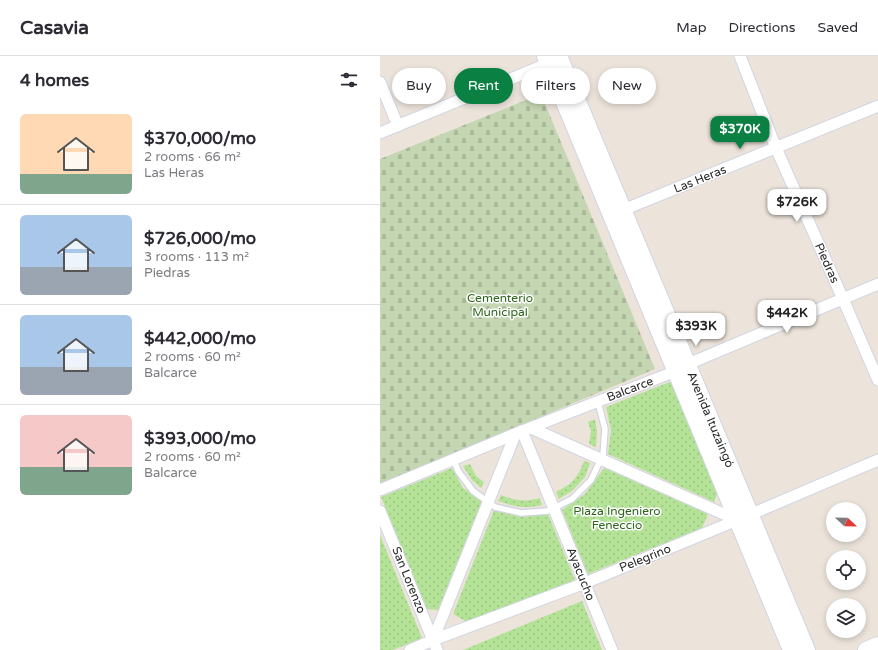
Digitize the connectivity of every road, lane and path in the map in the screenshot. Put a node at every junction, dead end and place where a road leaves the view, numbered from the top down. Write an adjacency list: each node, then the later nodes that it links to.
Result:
1 (740, 56): 7 (street, Piedras)
2 (555, 58): 5 (street); 8 (main road, Avenida Ituzaingó)
3 (380, 82): 5 (street)
4 (878, 106): 7 (street, Las Heras)
5 (398, 126): 6 (street)
6 (380, 133)
7 (776, 148): 8 (street, Las Heras); 10 (street, Piedras)
8 (617, 213): 11 (main road, Avenida Ituzaingó)
9 (878, 284): 10 (street, Balcarce)
10 (843, 299): 11 (street, Balcarce); 12 (street, Piedras)
11 (682, 368): 13 (street, Balcarce); 22 (main road, Avenida Ituzaingó)
12 (878, 380)
13 (598, 402): 14 (street, Balcarce); 15 (lane)
14 (523, 431): 15 (street); 16 (street, Balcarce); 19 (street); 20 (street, Ayacucho)
15 (601, 459): 20 (lane); 22 (street)
16 (454, 460): 18 (street, Balcarce); 19 (lane)
17 (878, 460): 22 (street, Pelegrino)
18 (380, 490)
19 (488, 502): 20 (lane); 24 (street)
20 (554, 508): 23 (street, Ayacucho)
21 (380, 511): 24 (street, San Lorenzo)
22 (744, 517): 23 (street, Pelegrino); 28 (main road, Avenida Ituzaingó); 29 (main road, Avenida Ituzaingó)
23 (585, 582): 24 (street, Pelegrino); 27 (street, Ayacucho)
24 (435, 645): 26 (street, Pelegrino)
25 (878, 645): 30 (main road)
26 (410, 650)
27 (612, 650)
28 (791, 650)
29 (807, 650)
30 (866, 650)

